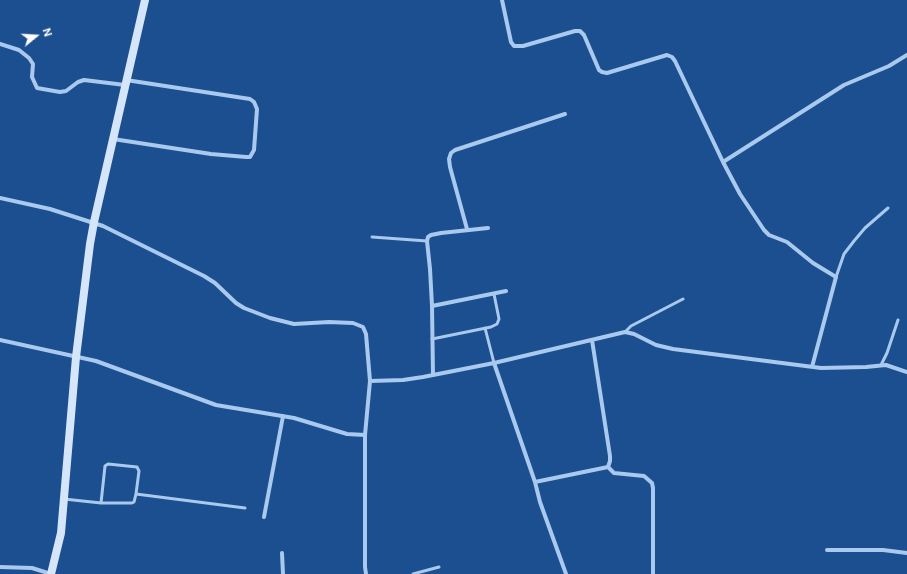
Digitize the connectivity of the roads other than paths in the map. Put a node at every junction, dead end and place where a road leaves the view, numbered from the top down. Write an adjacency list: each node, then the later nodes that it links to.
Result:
1 (145, 0): 5 (street)
2 (502, 0): 8 (street)
3 (0, 44): 5 (street)
4 (907, 55): 8 (street)
5 (126, 83): 7 (street); 7 (street)
6 (565, 114): 13 (street)
7 (113, 138): 11 (street)
8 (723, 162): 16 (street)
9 (0, 198): 11 (street)
10 (888, 208): 16 (lane)
11 (94, 222): 27 (street); 33 (street)
12 (488, 228): 13 (street)
13 (467, 230): 15 (street)
14 (372, 237): 15 (lane)
15 (426, 241): 20 (street)
16 (836, 277): 30 (street)
17 (506, 291): 18 (street)
18 (494, 294): 20 (street); 22 (lane)
19 (683, 299): 23 (lane)
20 (432, 306): 25 (street)
21 (898, 320): 29 (lane)
22 (485, 328): 25 (lane); 28 (lane)
23 (625, 332): 26 (street); 30 (street)
24 (0, 340): 27 (street)
25 (432, 340): 32 (street)
26 (592, 340): 28 (street); 36 (street)
27 (76, 357): 34 (street); 39 (street)
28 (494, 363): 32 (street); 37 (street)
29 (881, 364): 30 (street); 31 (street)
30 (812, 367)
31 (907, 372)
32 (433, 375): 33 (street)
33 (370, 381): 35 (street)
34 (283, 416): 35 (street); 42 (street)
35 (366, 435): 50 (street)
36 (608, 467): 37 (street); 53 (street)
37 (535, 482): 52 (street)
38 (136, 494): 40 (lane); 40 (lane); 41 (lane)
39 (64, 499): 40 (lane); 48 (street)
40 (101, 503)
41 (246, 508)
42 (264, 517)
43 (827, 550): 45 (street)
44 (282, 553): 49 (street)
45 (907, 553)
46 (0, 567): 48 (street)
47 (439, 567): 51 (lane)
48 (51, 574)
49 (283, 574)
50 (366, 574)
51 (413, 574)
52 (566, 574)
53 (654, 574)

